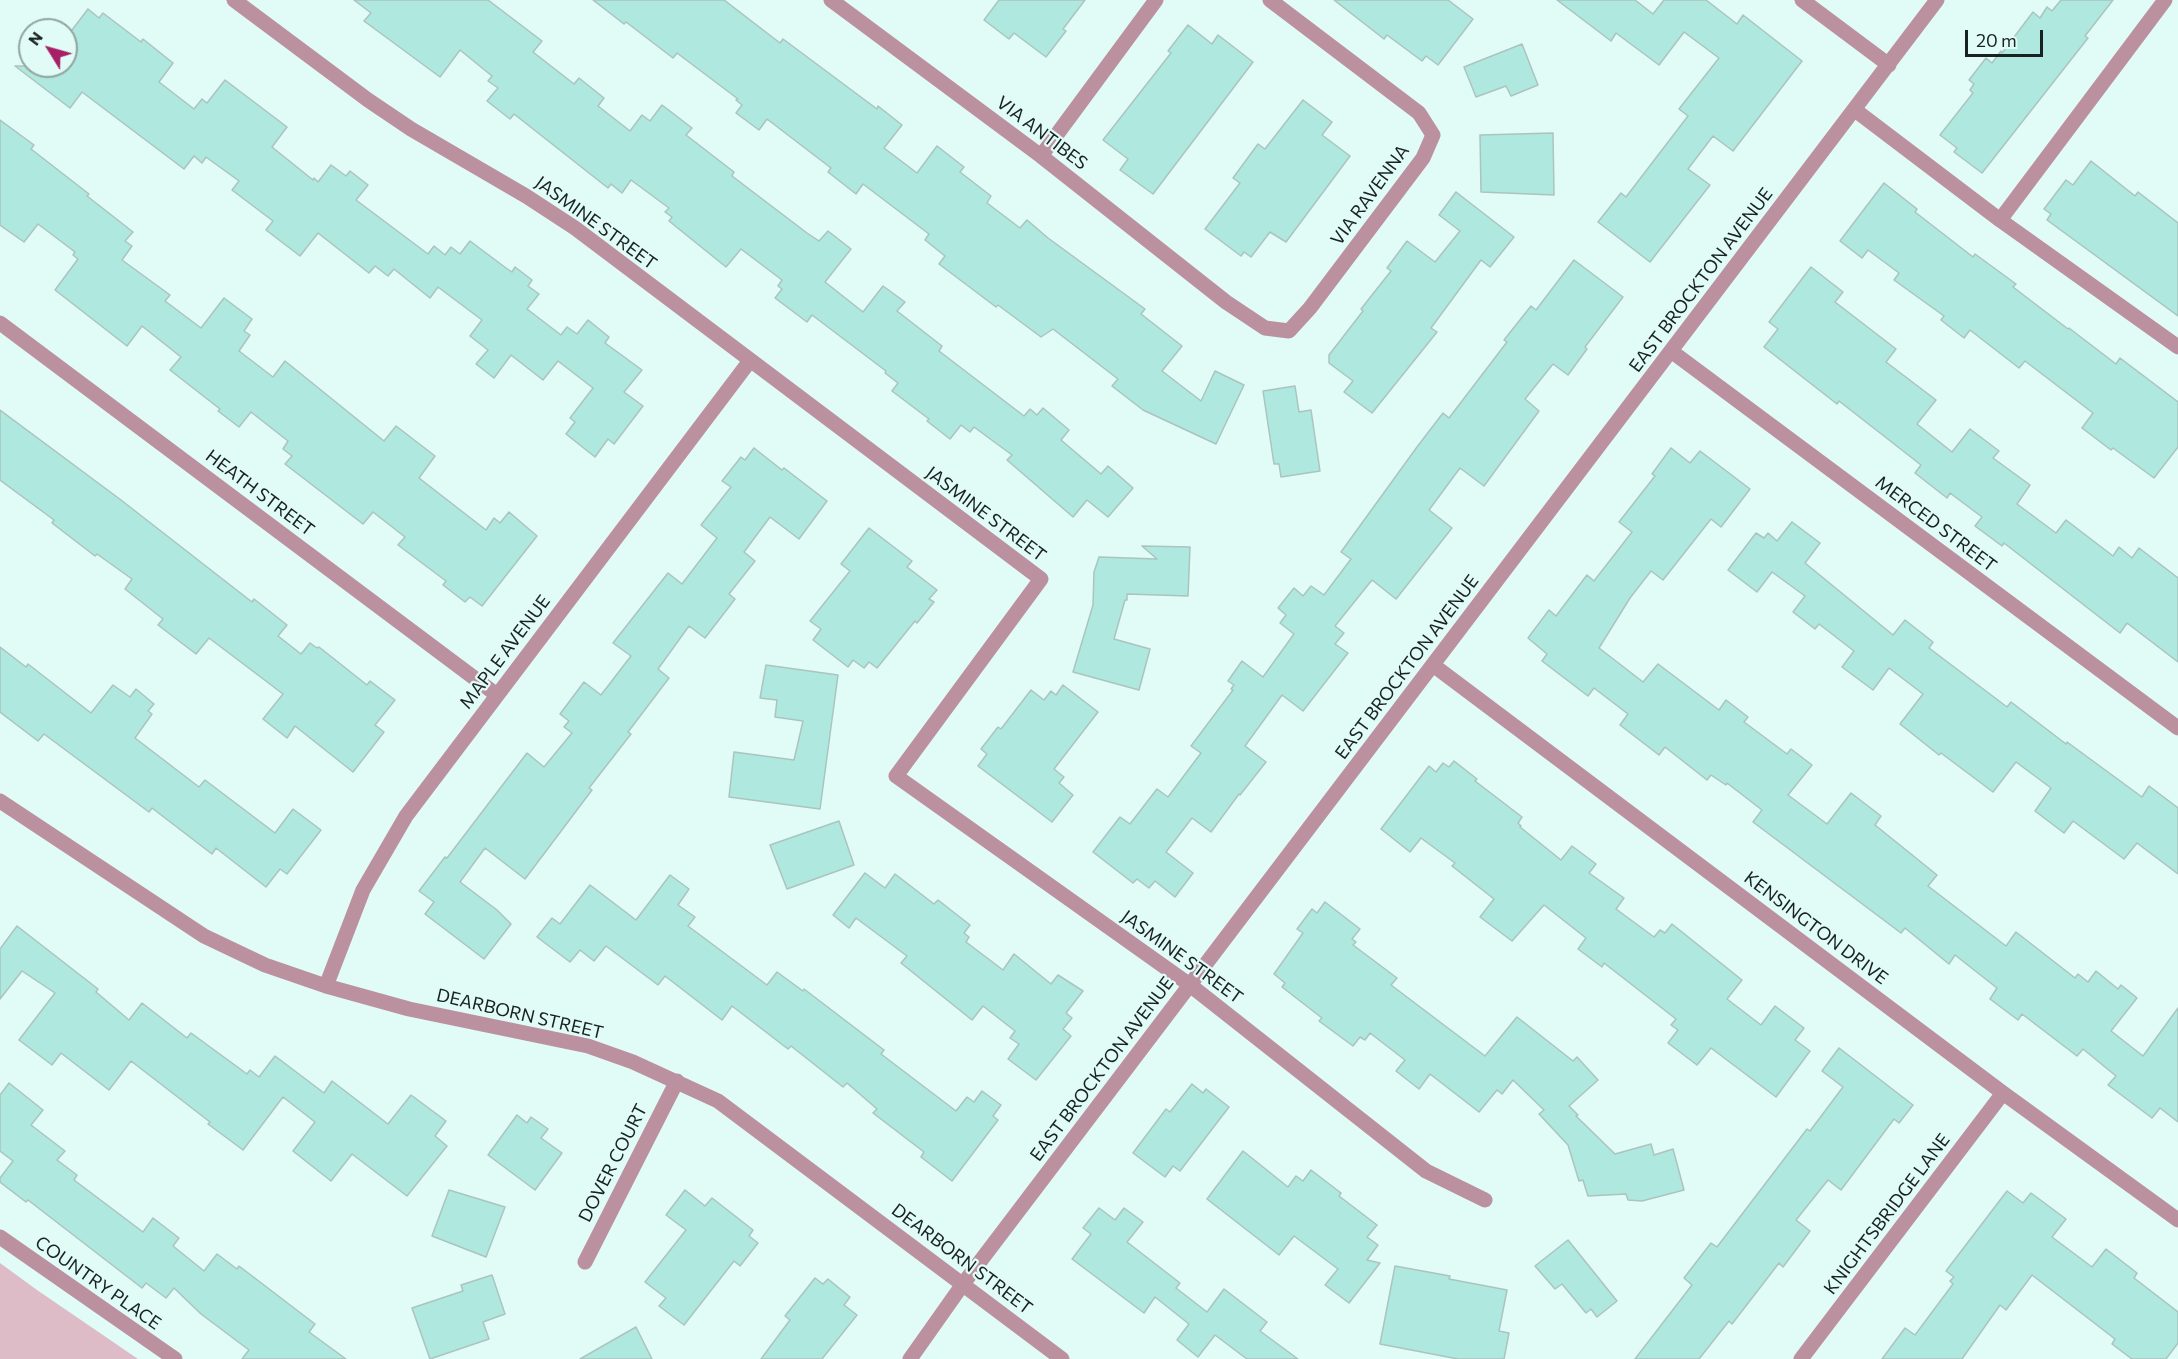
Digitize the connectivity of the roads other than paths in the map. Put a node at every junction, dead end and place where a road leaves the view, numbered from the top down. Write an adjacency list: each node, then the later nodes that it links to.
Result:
1 (234, 0): 16 (street, JASMINE STREET)
2 (831, 0): 10 (street, VIA ANTIBES)
3 (1156, 0): 10 (street)
4 (1270, 0): 12 (street, VIA RAVENNA)
5 (1802, 0): 8 (street)
6 (1937, 0): 8 (street, EAST BROCKTON AVENUE)
7 (2164, 0): 11 (street)
8 (1889, 64): 9 (street, EAST BROCKTON AVENUE)
9 (1855, 110): 11 (street); 15 (street, EAST BROCKTON AVENUE)
10 (1041, 156): 12 (street, VIA ANTIBES)
11 (2000, 220): 14 (street)
12 (1226, 302)
13 (0, 323): 18 (street, HEATH STREET)
14 (2178, 347)
15 (1671, 351): 17 (street, EAST BROCKTON AVENUE); 19 (street, MERCED STREET)
16 (749, 362): 18 (street, MAPLE AVENUE); 21 (street, JASMINE STREET)
17 (1433, 665): 21 (street, EAST BROCKTON AVENUE); 24 (street, KENSINGTON DRIVE)
18 (497, 695): 22 (street, MAPLE AVENUE)
19 (2178, 728)
20 (0, 801): 22 (street, DEARBORN STREET)
21 (1190, 985): 25 (street, JASMINE STREET); 29 (street, EAST BROCKTON AVENUE)
22 (326, 986): 23 (street, DEARBORN STREET)
23 (677, 1081): 28 (street, DOVER COURT); 29 (street, DEARBORN STREET)
24 (2003, 1093): 26 (street, KENSINGTON DRIVE); 33 (street, KNIGHTSBRIDGE LANE)
25 (1485, 1200)
26 (2178, 1220)
27 (0, 1237): 30 (street, COUNTRY PLACE)
28 (585, 1262)
29 (963, 1284): 31 (street, EAST BROCKTON AVENUE); 32 (street, DEARBORN STREET)
30 (175, 1359)
31 (910, 1359)
32 (1062, 1359)
33 (1801, 1359)

